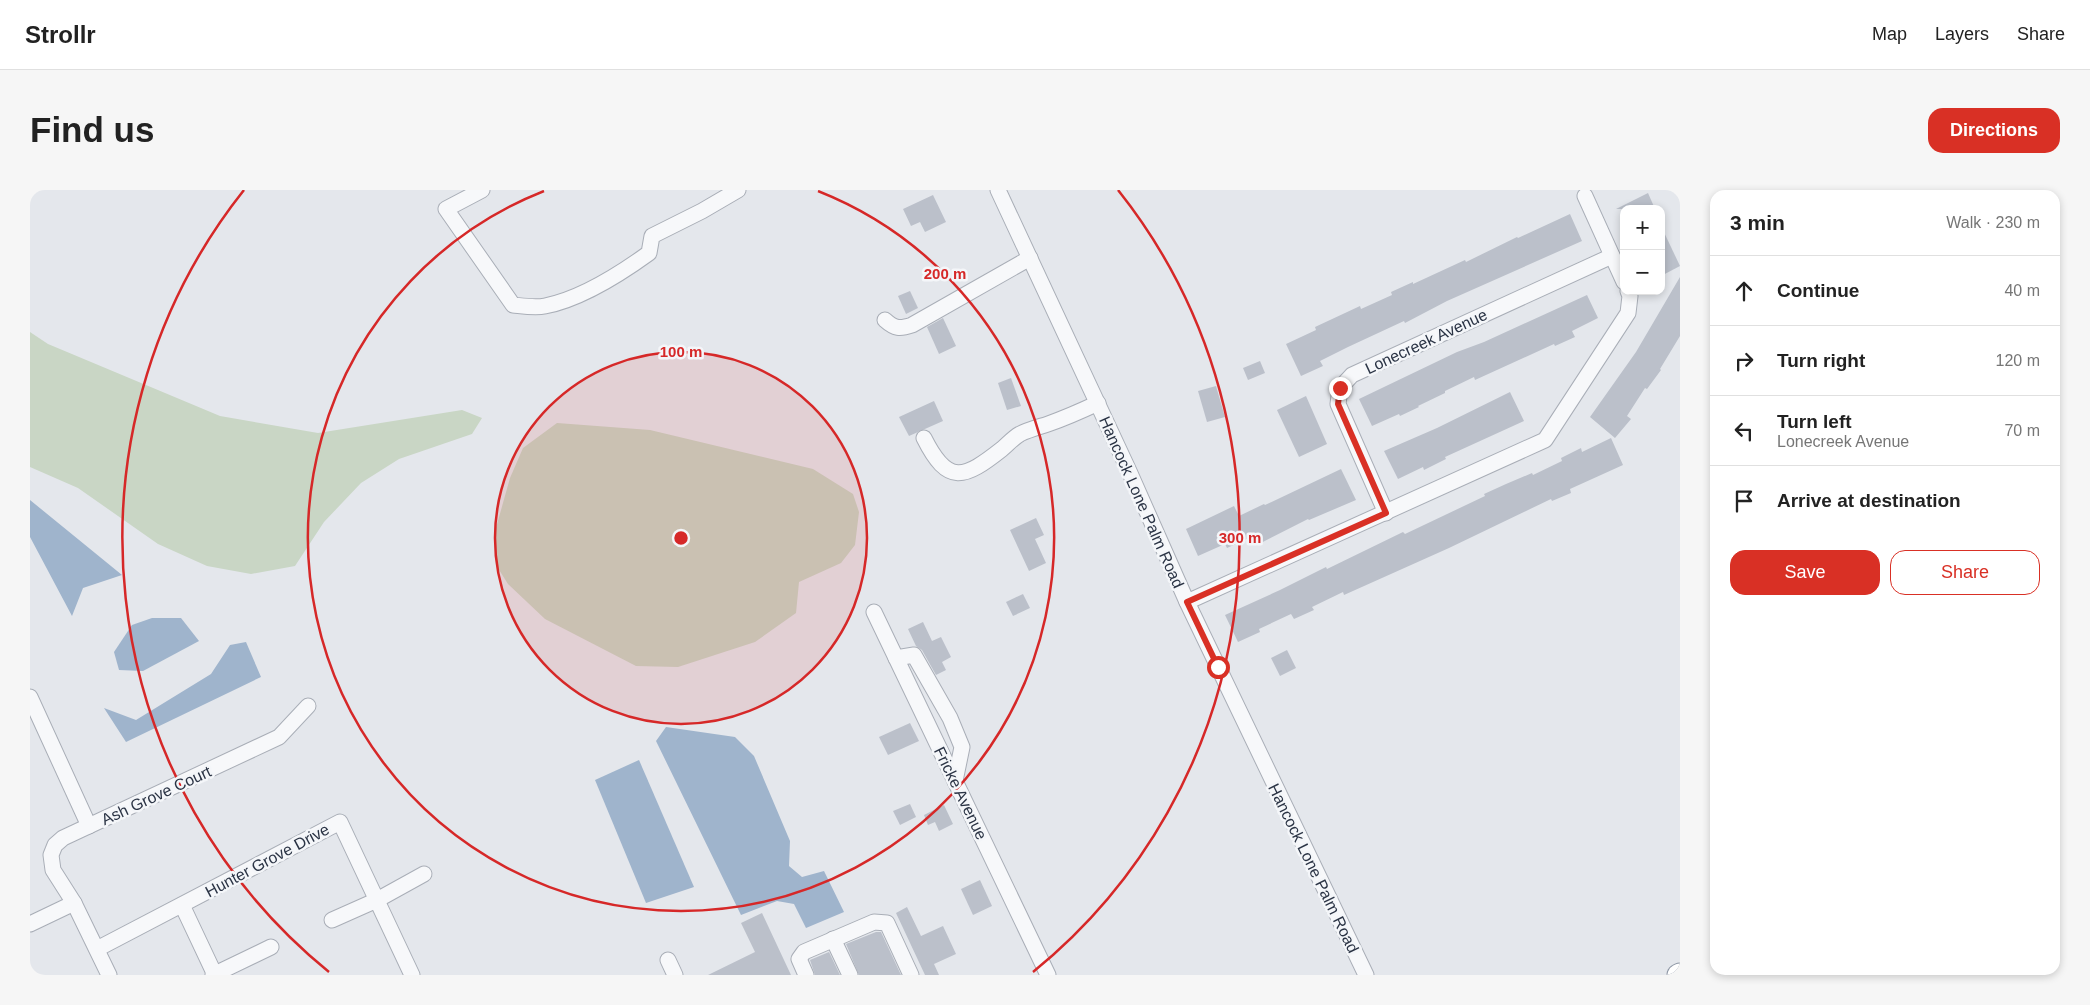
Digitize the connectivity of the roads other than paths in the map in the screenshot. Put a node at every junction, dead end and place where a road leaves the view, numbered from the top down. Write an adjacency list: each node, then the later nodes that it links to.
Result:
1 (482, 190): 2 (street)
2 (738, 190)
3 (998, 190): 6 (street, Hancock Lone Palm Road)
4 (1585, 196): 5 (street)
5 (1612, 256): 7 (street); 12 (street, Lonecreek Avenue)
6 (1030, 258): 9 (street); 10 (street, Hancock Lone Palm Road)
7 (1620, 273)
8 (1630, 295): 12 (street)
9 (885, 320)
10 (1098, 403): 11 (street); 13 (street, Hancock Lone Palm Road)
11 (924, 438)
12 (1386, 513): 13 (street)
13 (1187, 602): 38 (street, Hancock Lone Palm Road)
14 (874, 612): 15 (street, Fricke Avenue)
15 (896, 658): 18 (street, Fricke Avenue); 18 (street)
16 (30, 697): 19 (street)
17 (308, 706): 19 (street, Ash Grove Court)
18 (955, 781): 37 (street, Fricke Avenue)
19 (89, 826): 22 (street, Ash Grove Court)
20 (424, 874): 21 (street)
21 (377, 900): 23 (street, Hunter Grove Drive); 24 (street); 32 (street, Hunter Grove Drive)
22 (74, 903): 25 (street); 28 (street, Ash Grove Court)
23 (182, 905): 28 (street, Hunter Grove Drive); 31 (street)
24 (332, 920)
25 (30, 924)
26 (834, 939): 34 (street); 35 (street); 36 (street)
27 (271, 947): 31 (street)
28 (97, 949): 30 (street, Ash Grove Court)
29 (668, 960): 33 (street)
30 (109, 975)
31 (214, 975)
32 (412, 975)
33 (675, 975)
34 (806, 975)
35 (850, 975)
36 (911, 975)
37 (1048, 975)
38 (1366, 975)

